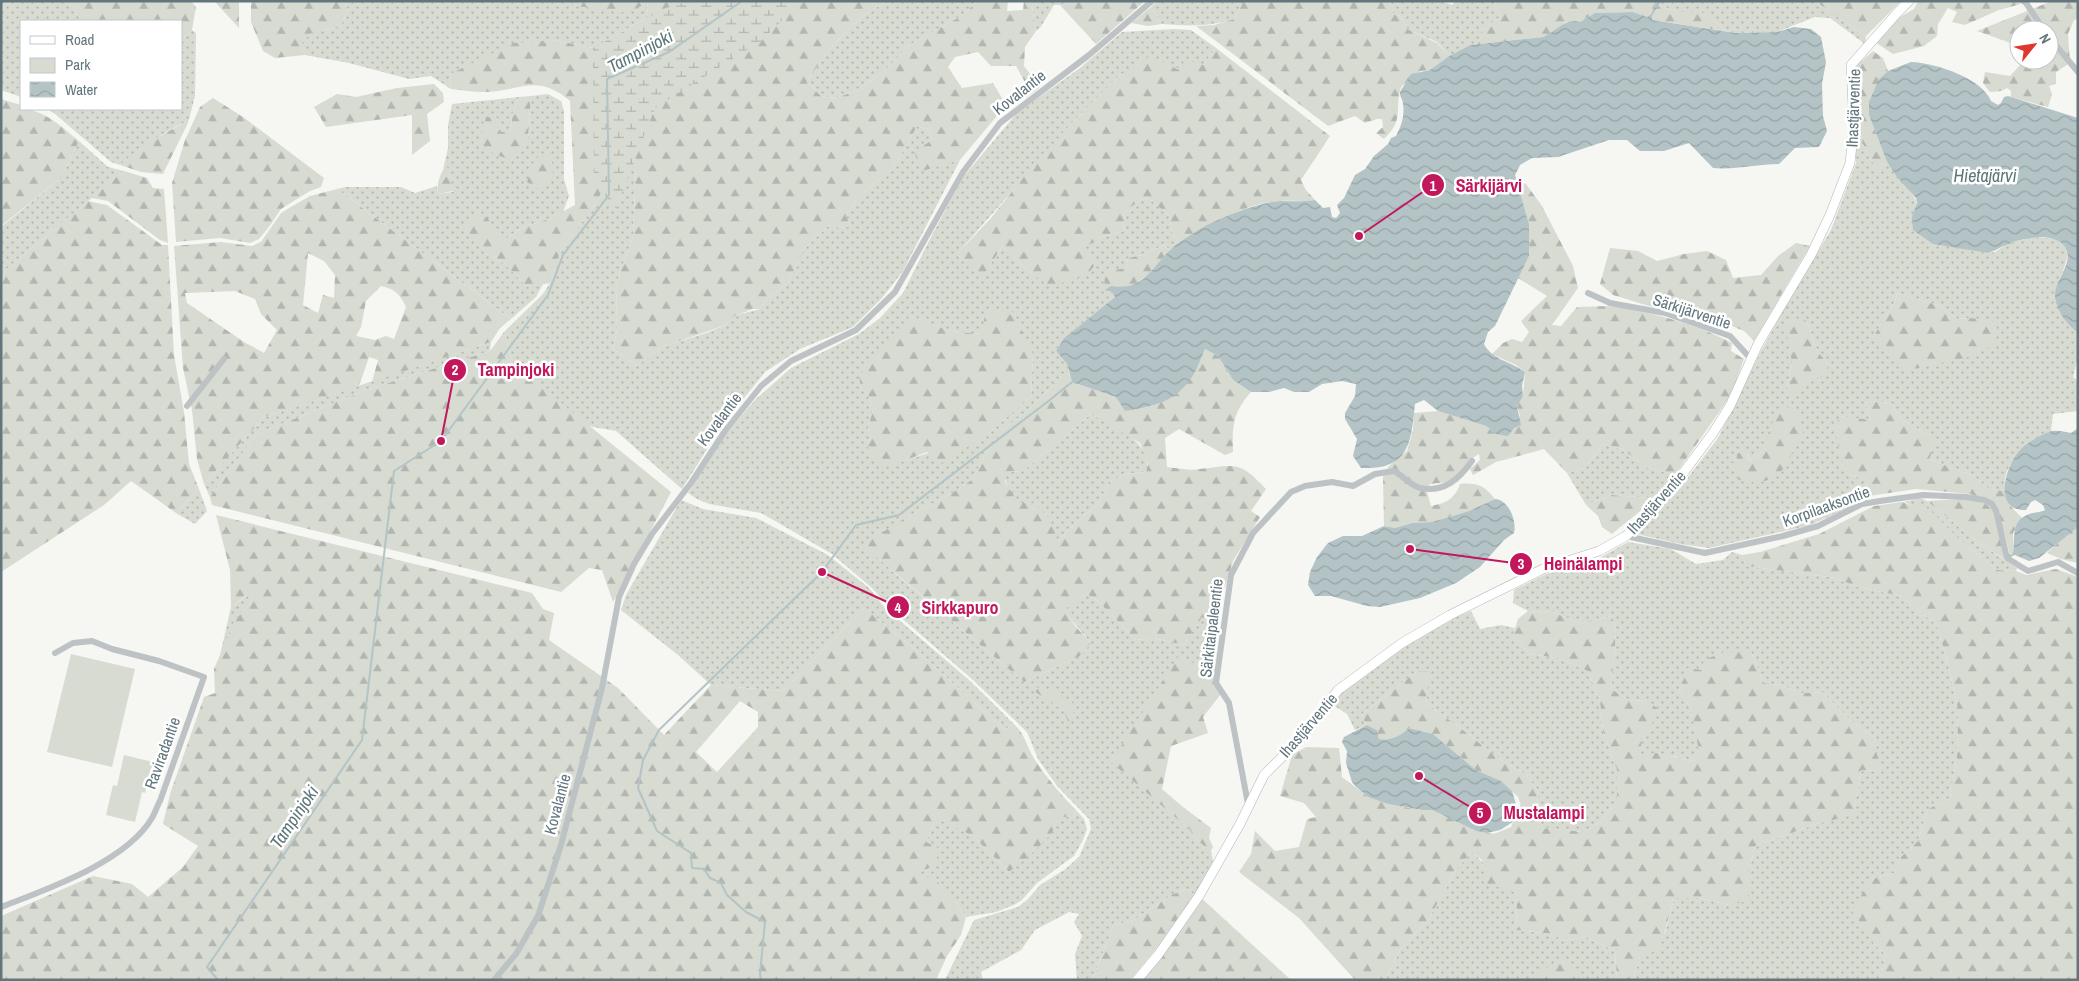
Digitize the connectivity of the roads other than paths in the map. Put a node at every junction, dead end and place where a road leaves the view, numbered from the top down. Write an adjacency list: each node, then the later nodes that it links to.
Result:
1 (1152, 1): 17 (street, Kovalantie)
2 (1909, 1): 9 (street, Ihastjärventie)
3 (2023, 1): 4 (street)
4 (2037, 20)
5 (2059, 49): 6 (street)
6 (2078, 72)
7 (1588, 293): 9 (street, Särkijärventie)
8 (224, 359): 10 (street)
9 (1751, 359): 12 (street, Ihastjärventie)
10 (187, 406)
11 (1472, 461): 15 (street, Särkitaipaleentie)
12 (1626, 536): 13 (street, Korpilaaksontie); 15 (street, Ihastjärventie)
13 (2078, 573)
14 (55, 652): 16 (street, Raviradantie)
15 (1248, 804): 18 (street, Ihastjärventie)
16 (1, 907)
17 (494, 980)
18 (1137, 980)

